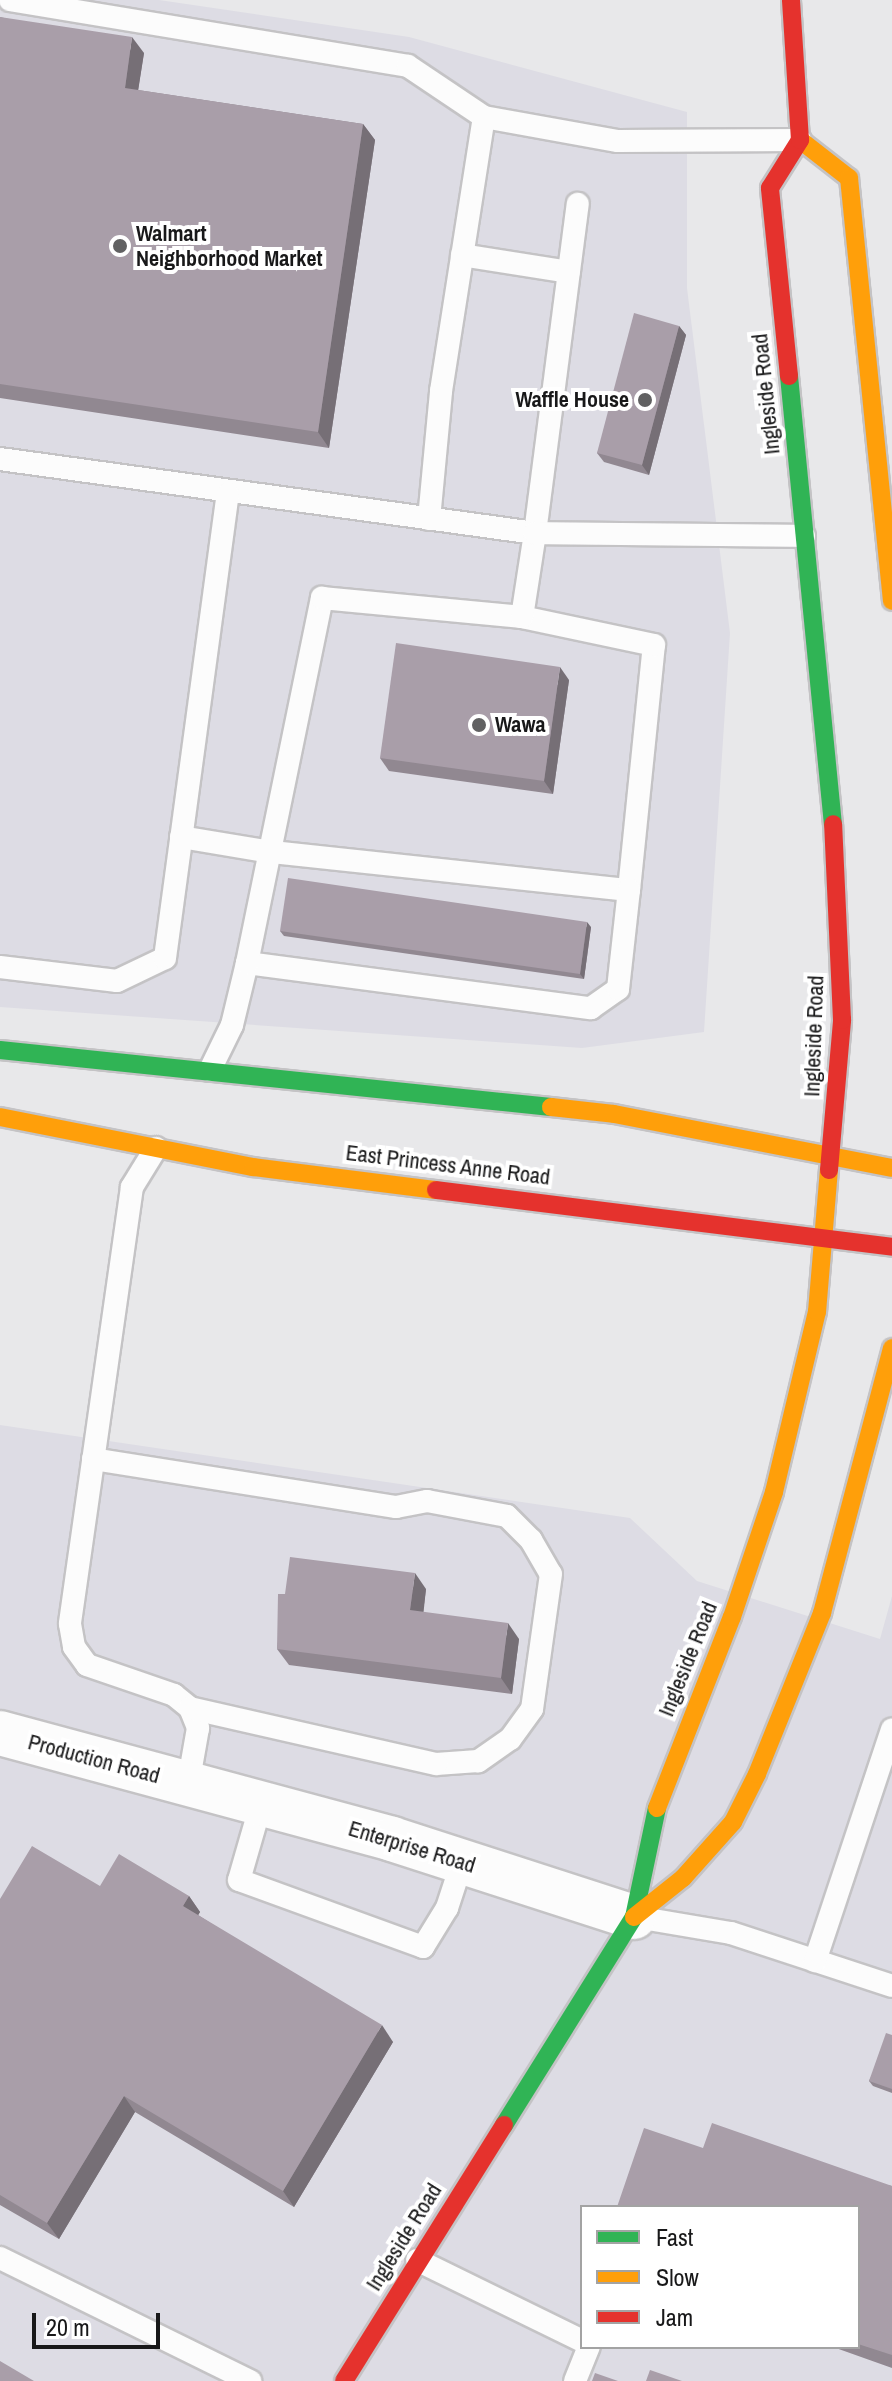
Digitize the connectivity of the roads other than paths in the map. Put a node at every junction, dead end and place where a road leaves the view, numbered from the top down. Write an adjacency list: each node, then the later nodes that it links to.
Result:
1 (10, 0): 3 (lane)
2 (791, 0): 4 (street)
3 (484, 117): 4 (lane); 6 (lane)
4 (800, 140): 12 (street, Ingleside Road); 13 (street)
5 (578, 204): 7 (lane)
6 (462, 255): 7 (lane); 10 (lane)
7 (569, 272): 11 (lane)
8 (0, 459): 9 (lane)
9 (228, 494): 10 (lane); 16 (lane)
10 (429, 519): 11 (lane)
11 (535, 533): 12 (lane); 15 (lane)
12 (804, 536): 25 (street, Ingleside Road)
13 (891, 575): 14 (street)
14 (892, 601)
15 (522, 617): 17 (lane); 18 (lane)
16 (181, 837): 17 (lane); 20 (lane)
17 (272, 852): 18 (lane); 19 (lane)
18 (629, 890): 19 (lane)
19 (247, 963): 22 (lane)
20 (0, 967)
21 (0, 1050): 22 (street)
22 (210, 1070): 25 (street)
23 (0, 1117): 24 (street, East Princess Anne Road)
24 (156, 1148): 27 (street, East Princess Anne Road); 30 (lane)
25 (832, 1155): 26 (street); 27 (street, Ingleside Road)
26 (892, 1168)
27 (825, 1236): 28 (street, East Princess Anne Road); 37 (street, Ingleside Road)
28 (892, 1247)
29 (892, 1348): 37 (street, Ingleside Road)
30 (93, 1459): 31 (lane); 31 (lane)
31 (190, 1708): 34 (lane)
32 (892, 1729): 38 (lane)
33 (2, 1742): 34 (street, Production Road)
34 (188, 1785): 35 (street, Enterprise Road)
35 (261, 1804): 36 (street, Enterprise Road); 36 (lane)
36 (462, 1862): 37 (street, Enterprise Road)
37 (634, 1917): 38 (lane); 41 (street, Ingleside Road)
38 (815, 1961): 39 (lane)
39 (892, 1986)
40 (0, 2258): 44 (lane)
41 (417, 2260): 42 (lane); 45 (street, Ingleside Road)
42 (580, 2340)
43 (588, 2349): 46 (lane)
44 (250, 2381)
45 (344, 2381)
46 (575, 2381)

